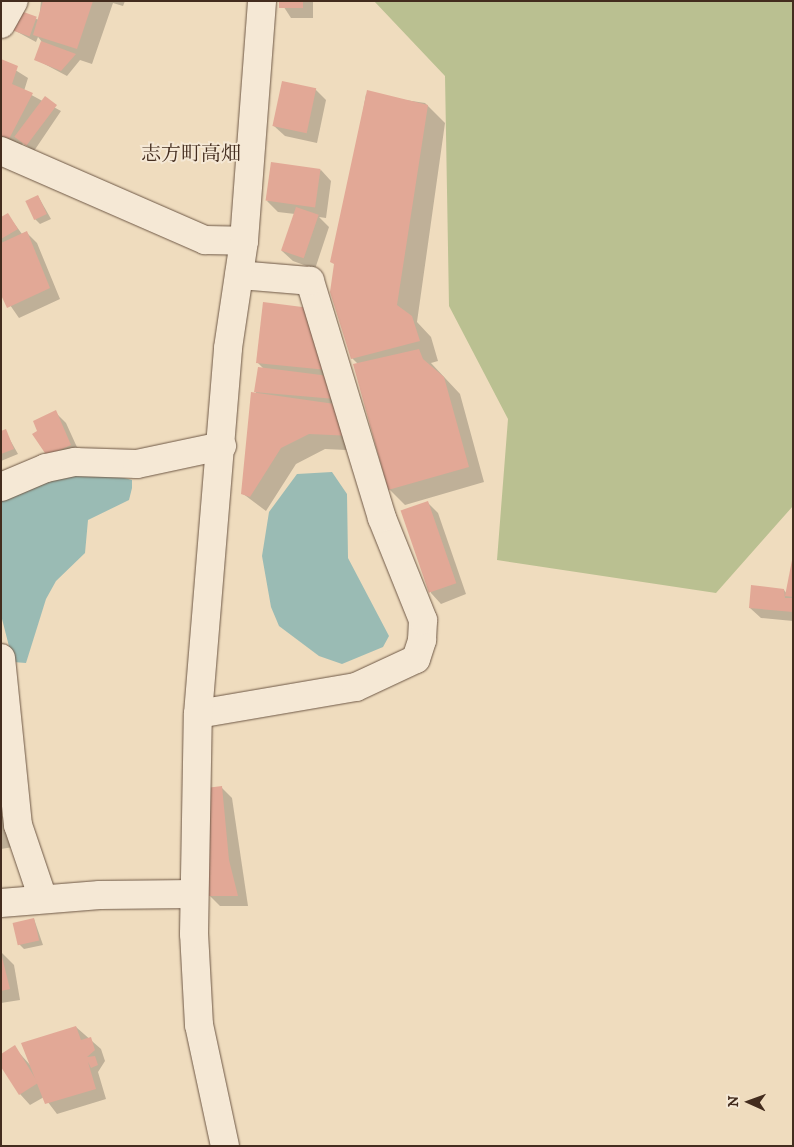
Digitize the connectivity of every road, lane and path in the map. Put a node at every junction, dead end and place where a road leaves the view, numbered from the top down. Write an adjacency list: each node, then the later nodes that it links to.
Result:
1 (14, 1): 3 (street)
2 (262, 1): 5 (street)
3 (1, 24)
4 (1, 150): 5 (street)
5 (244, 241): 6 (street)
6 (239, 274): 7 (street); 10 (street)
7 (222, 446): 8 (street); 10 (street)
8 (1, 487)
9 (1, 658): 12 (street)
10 (198, 714): 11 (street)
11 (194, 894): 12 (street); 14 (street)
12 (43, 899): 13 (street)
13 (1, 903)
14 (225, 1146)

